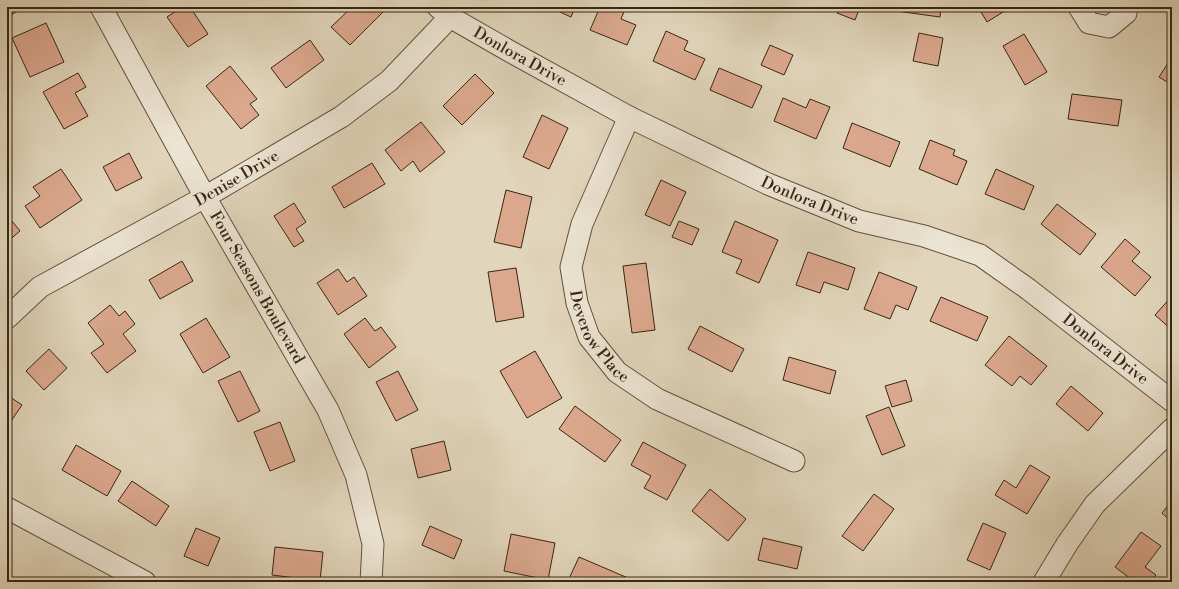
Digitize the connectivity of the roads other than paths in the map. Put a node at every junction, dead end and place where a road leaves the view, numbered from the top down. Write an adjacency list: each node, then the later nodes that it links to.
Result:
1 (101, 7): 6 (street, Four Seasons Boulevard)
2 (1079, 7): 3 (street)
3 (1126, 7)
4 (444, 12): 5 (street, Donlora Drive); 6 (street, Denise Drive)
5 (629, 117): 8 (street, Donlora Drive); 10 (street, Deverow Place)
6 (204, 197): 7 (street, Denise Drive); 13 (street, Four Seasons Boulevard)
7 (7, 318)
8 (1172, 401)
9 (1172, 429): 14 (street)
10 (794, 461)
11 (7, 508): 12 (street)
12 (134, 580)
13 (371, 582)
14 (1044, 582)

